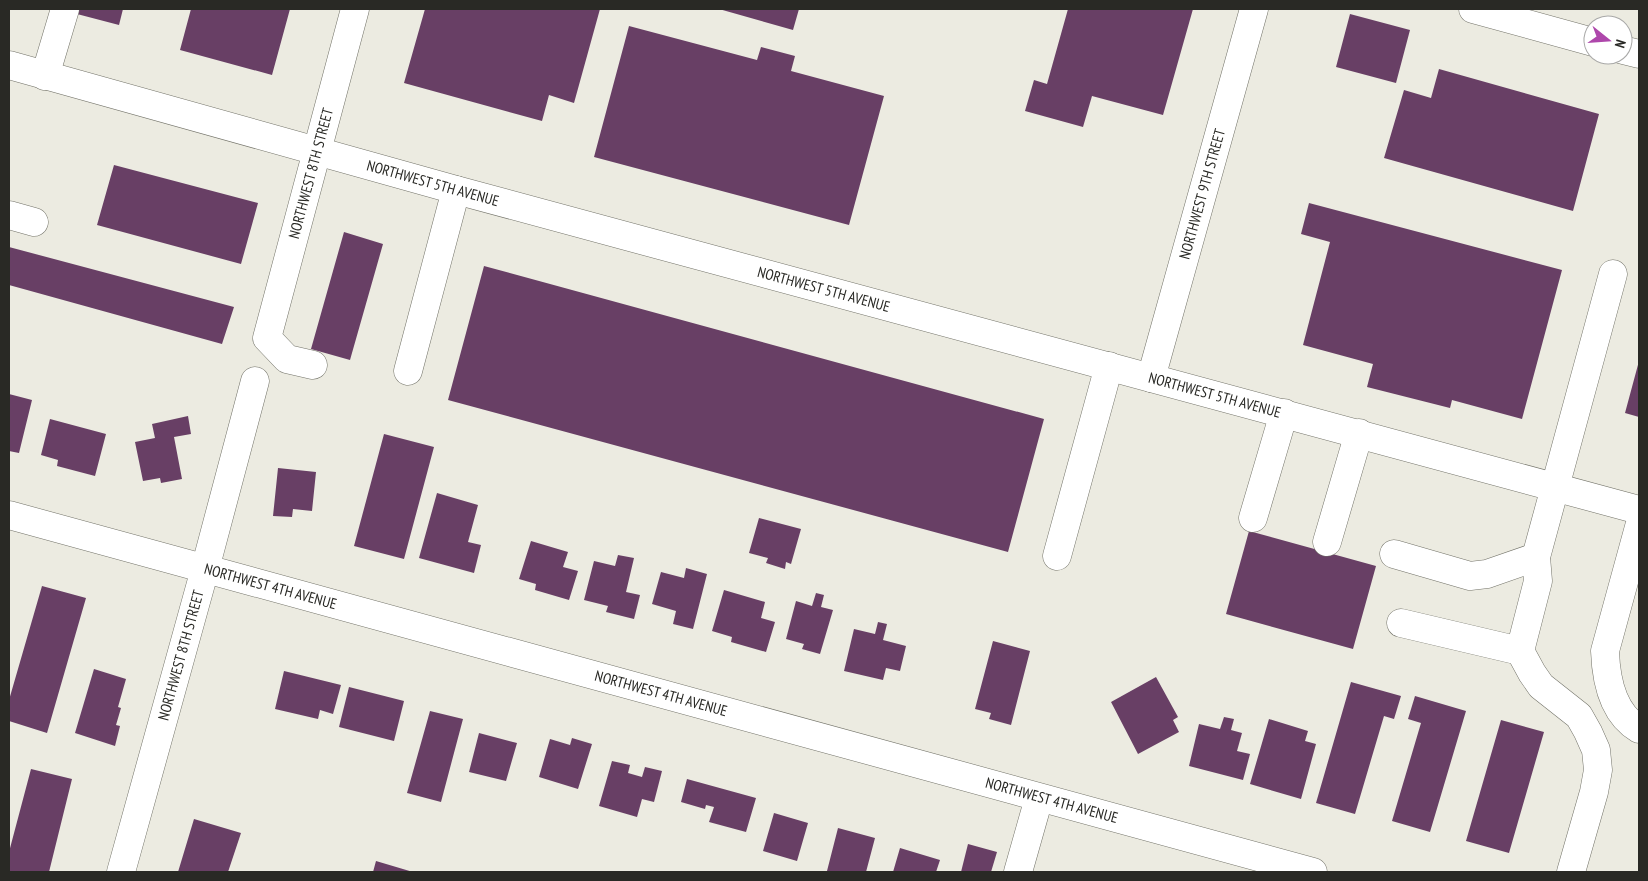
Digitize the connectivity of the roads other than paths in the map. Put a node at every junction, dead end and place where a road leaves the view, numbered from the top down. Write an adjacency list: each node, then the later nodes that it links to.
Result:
1 (65, 9): 7 (street)
2 (355, 9): 8 (street, NORTHWEST 8TH STREET)
3 (1254, 9): 14 (street, NORTHWEST 9TH STREET)
4 (1473, 9): 5 (street)
5 (1583, 39)
6 (9, 65): 7 (street, NORTHWEST 5TH AVENUE)
7 (45, 76): 8 (street, NORTHWEST 5TH AVENUE)
8 (316, 152): 9 (street, NORTHWEST 5TH AVENUE); 11 (street, NORTHWEST 8TH STREET)
9 (456, 190): 12 (street, NORTHWEST 5TH AVENUE); 13 (street)
10 (1613, 274): 18 (street)
11 (313, 365)
12 (1109, 366): 14 (street, NORTHWEST 5TH AVENUE); 25 (street)
13 (408, 371)
14 (1151, 378): 16 (street, NORTHWEST 5TH AVENUE)
15 (255, 381): 27 (street, NORTHWEST 8TH STREET)
16 (1284, 413): 17 (street, NORTHWEST 5TH AVENUE); 21 (street)
17 (1359, 433): 18 (street, NORTHWEST 5TH AVENUE); 23 (street)
18 (1554, 487): 19 (street, NORTHWEST 5TH AVENUE); 26 (street)
19 (1639, 510)
20 (9, 515): 27 (street, NORTHWEST 4TH AVENUE)
21 (1253, 518)
22 (1639, 527): 30 (street)
23 (1327, 542)
24 (1394, 554): 26 (street)
25 (1057, 556)
26 (1536, 557): 29 (street)
27 (205, 569): 31 (street, NORTHWEST 4TH AVENUE); 32 (street, NORTHWEST 8TH STREET)
28 (1401, 623): 29 (street)
29 (1520, 651): 35 (street)
30 (1639, 729)
31 (1039, 798): 33 (street); 34 (street, NORTHWEST 4TH AVENUE)
32 (121, 872)
33 (1018, 872)
34 (1313, 872)
35 (1571, 872)

